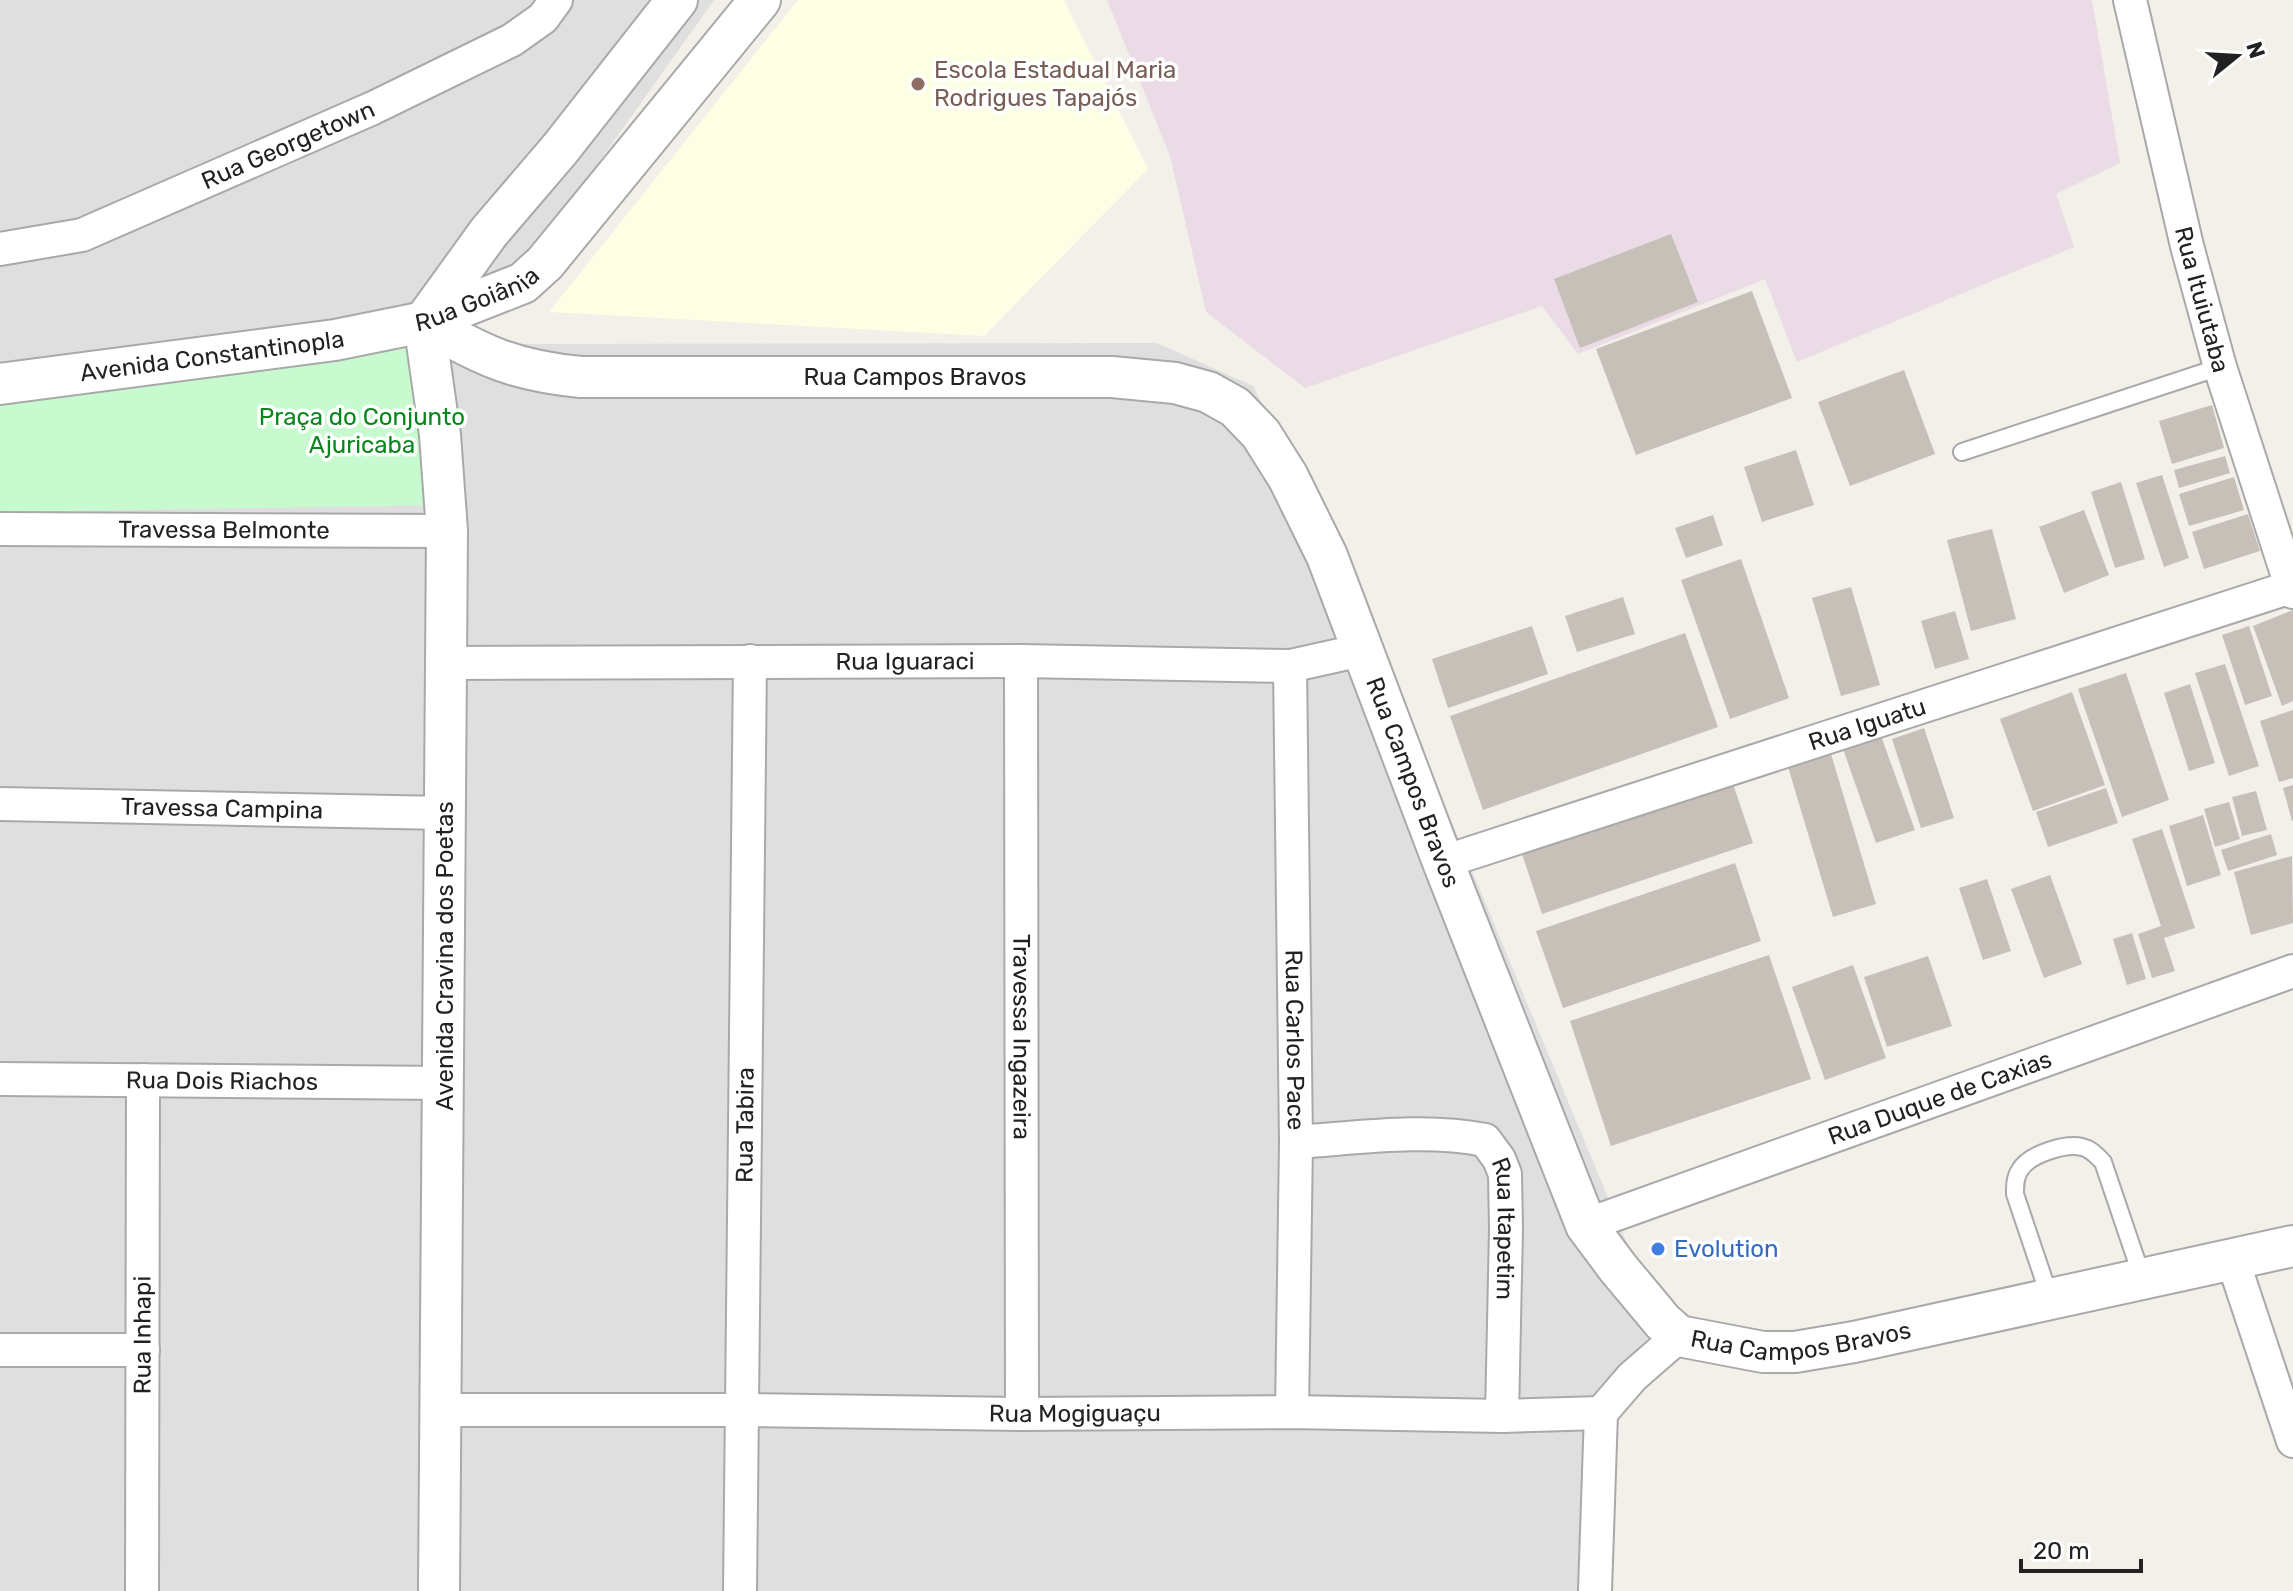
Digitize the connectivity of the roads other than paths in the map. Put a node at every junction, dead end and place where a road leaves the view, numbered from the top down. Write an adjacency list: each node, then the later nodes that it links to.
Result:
1 (556, 0): 5 (street, Rua Georgetown)
2 (677, 0): 6 (street, Rua Goiânia)
3 (760, 0): 6 (street, Rua Goiânia)
4 (2130, 0): 7 (street, Rua Ituiutaba)
5 (0, 249)
6 (424, 322): 8 (street, Avenida Constantinopla); 11 (street, Avenida Cravina dos Poetas); 13 (street, Rua Campos Bravos)
7 (2220, 367): 9 (lane); 12 (street, Rua Ituiutaba)
8 (0, 384)
9 (1962, 452)
10 (0, 529): 11 (street, Travessa Belmonte)
11 (447, 531): 16 (street, Avenida Cravina dos Poetas)
12 (2292, 589): 20 (street, Rua Iguatu)
13 (1362, 650): 17 (street, Rua Iguaraci); 20 (street, Rua Campos Bravos)
14 (750, 661): 15 (street, Rua Iguaraci); 16 (street, Rua Iguaraci); 35 (street, Rua Tabira)
15 (1021, 661): 17 (street, Rua Iguaraci); 38 (street, Travessa Ingazeira)
16 (447, 663): 19 (street, Avenida Cravina dos Poetas)
17 (1290, 666): 25 (street, Rua Carlos Pace)
18 (0, 804): 19 (street, Travessa Campina)
19 (445, 813): 24 (street, Avenida Cravina dos Poetas)
20 (1443, 862): 26 (street, Rua Campos Bravos)
21 (2293, 971): 26 (street, Rua Duque de Caxias)
22 (0, 1079): 23 (street, Rua Dois Riachos)
23 (143, 1080): 24 (street, Rua Dois Riachos); 33 (street, Rua Inhapi)
24 (444, 1083): 34 (street, Avenida Cravina dos Poetas)
25 (1296, 1142): 36 (street, Rua Carlos Pace); 39 (street, Rua Itapetim)
26 (1586, 1225): 31 (street, Rua Campos Bravos)
27 (2293, 1246): 28 (street, Rua Campos Bravos)
28 (2232, 1258): 29 (street, Rua Campos Bravos); 40 (street)
29 (2142, 1277): 30 (street, Rua Campos Bravos); 30 (lane)
30 (2050, 1298): 31 (street, Rua Campos Bravos)
31 (1679, 1336): 37 (street)
32 (0, 1350): 33 (street)
33 (143, 1350): 41 (street, Rua Inhapi)
34 (441, 1410): 35 (street, Rua Mogiguaçu); 42 (street, Avenida Cravina dos Poetas)
35 (742, 1410): 38 (street, Rua Mogiguaçu); 43 (street, Rua Tabira)
36 (1292, 1412): 38 (street, Rua Mogiguaçu); 39 (street, Rua Mogiguaçu)
37 (1601, 1413): 39 (street, Rua Mogiguaçu); 44 (street)
38 (1022, 1414)
39 (1502, 1416)
40 (2293, 1441)
41 (142, 1591)
42 (439, 1591)
43 (740, 1591)
44 (1595, 1591)

